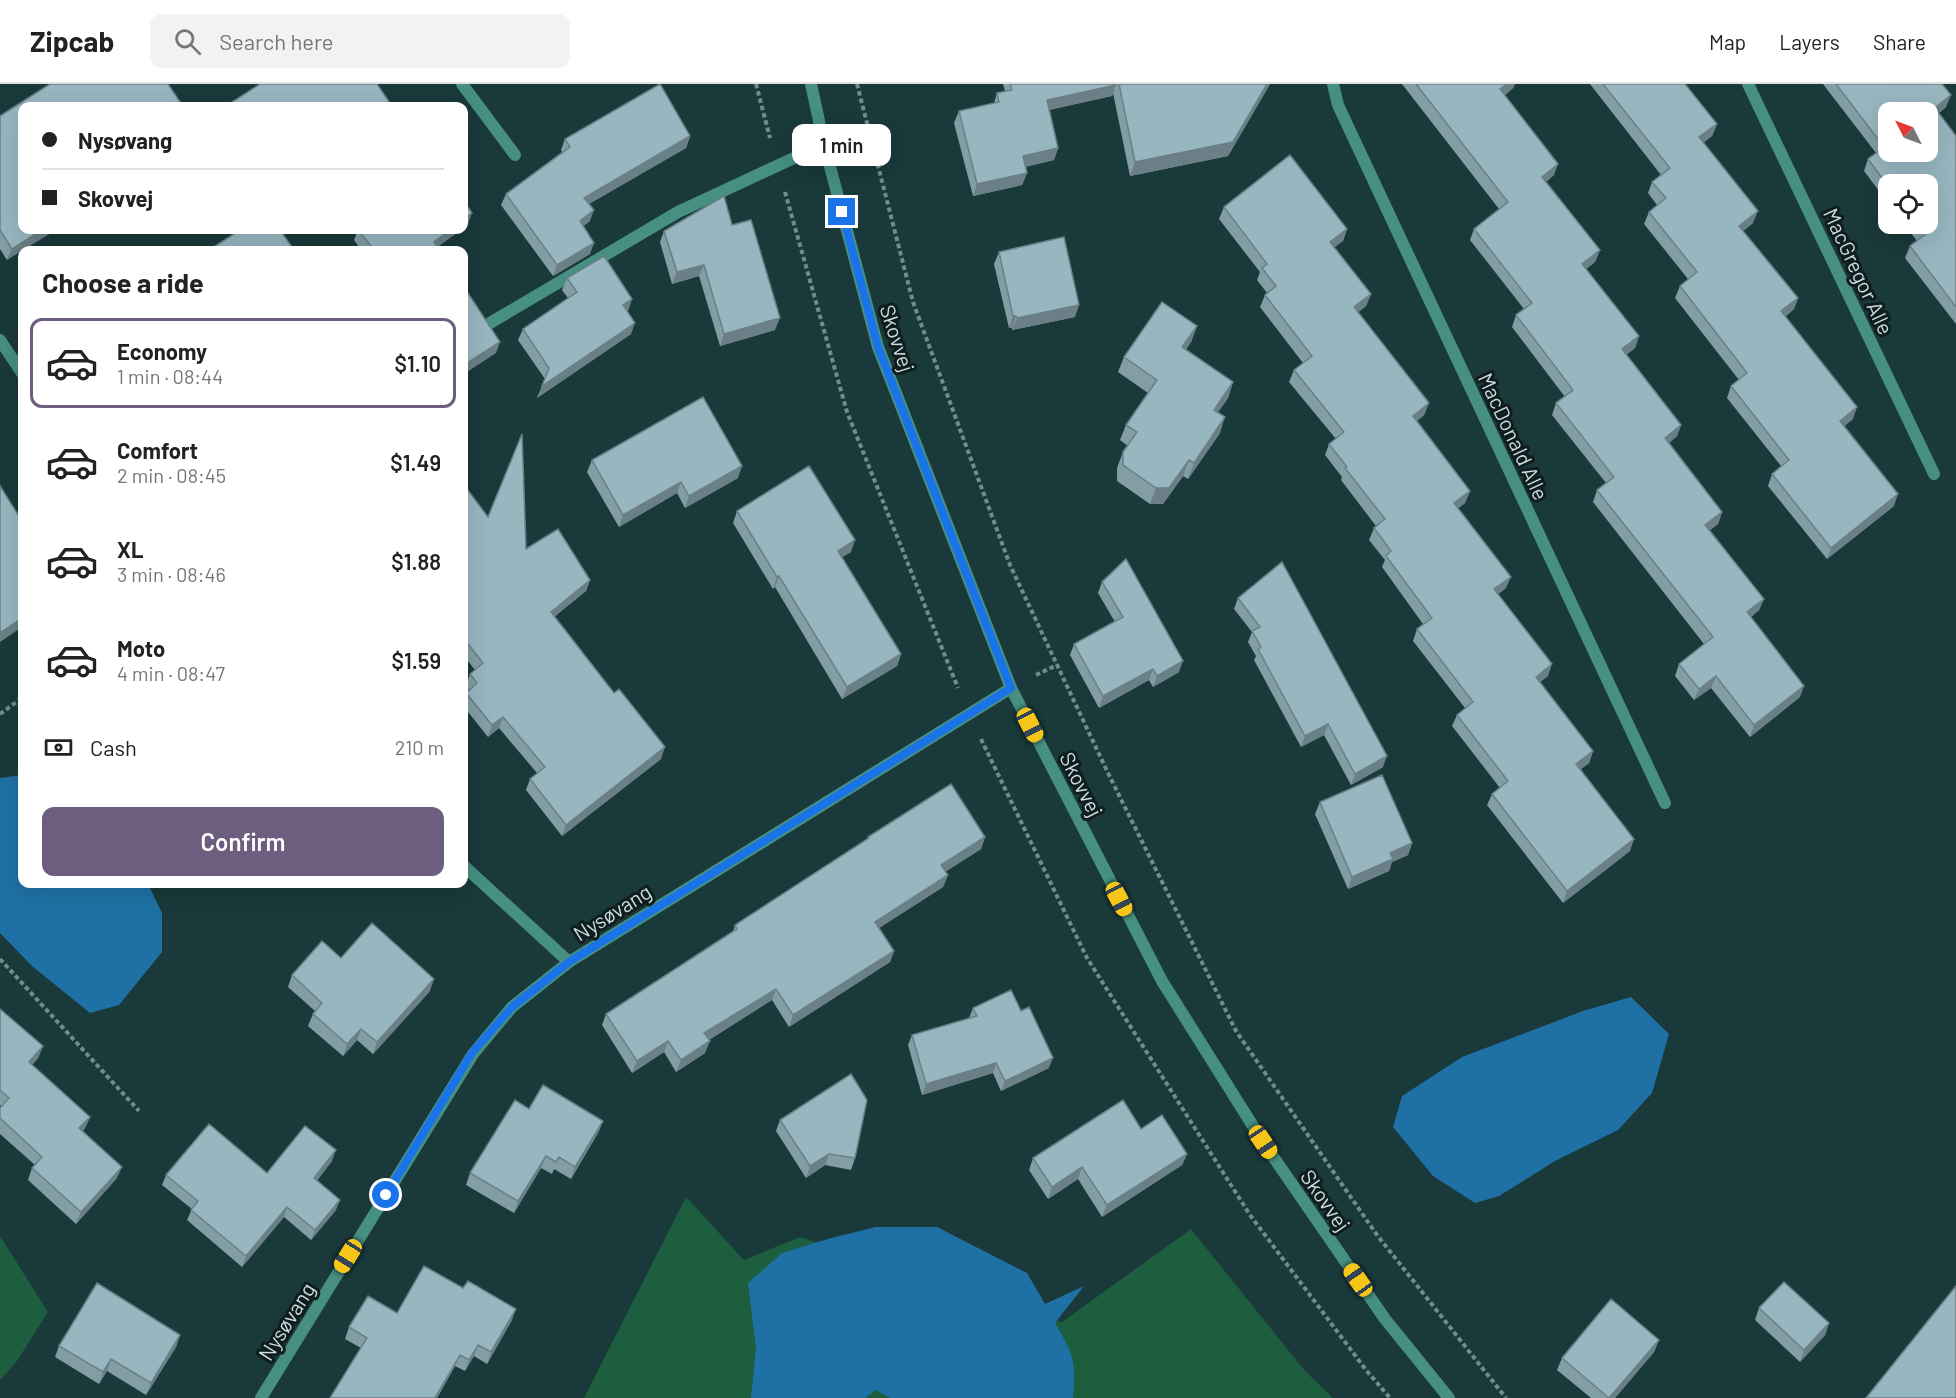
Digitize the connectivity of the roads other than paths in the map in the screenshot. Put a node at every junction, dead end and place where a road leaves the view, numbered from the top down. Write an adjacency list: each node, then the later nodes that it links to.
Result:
1 (462, 84): 6 (street)
2 (811, 84): 5 (street, Skovvej)
3 (1333, 84): 12 (street, MacDonald Alle)
4 (1749, 84): 10 (street, MacGregor Alle)
5 (824, 144): 7 (street); 11 (street, Skovvej)
6 (515, 155)
7 (490, 324)
8 (0, 340): 9 (street)
9 (18, 368)
10 (1934, 474)
11 (1011, 688): 14 (street, Nysøvang); 16 (street, Skovvej)
12 (1665, 803)
13 (468, 870): 14 (street)
14 (569, 962): 15 (street, Nysøvang)
15 (261, 1398)
16 (1449, 1398)

